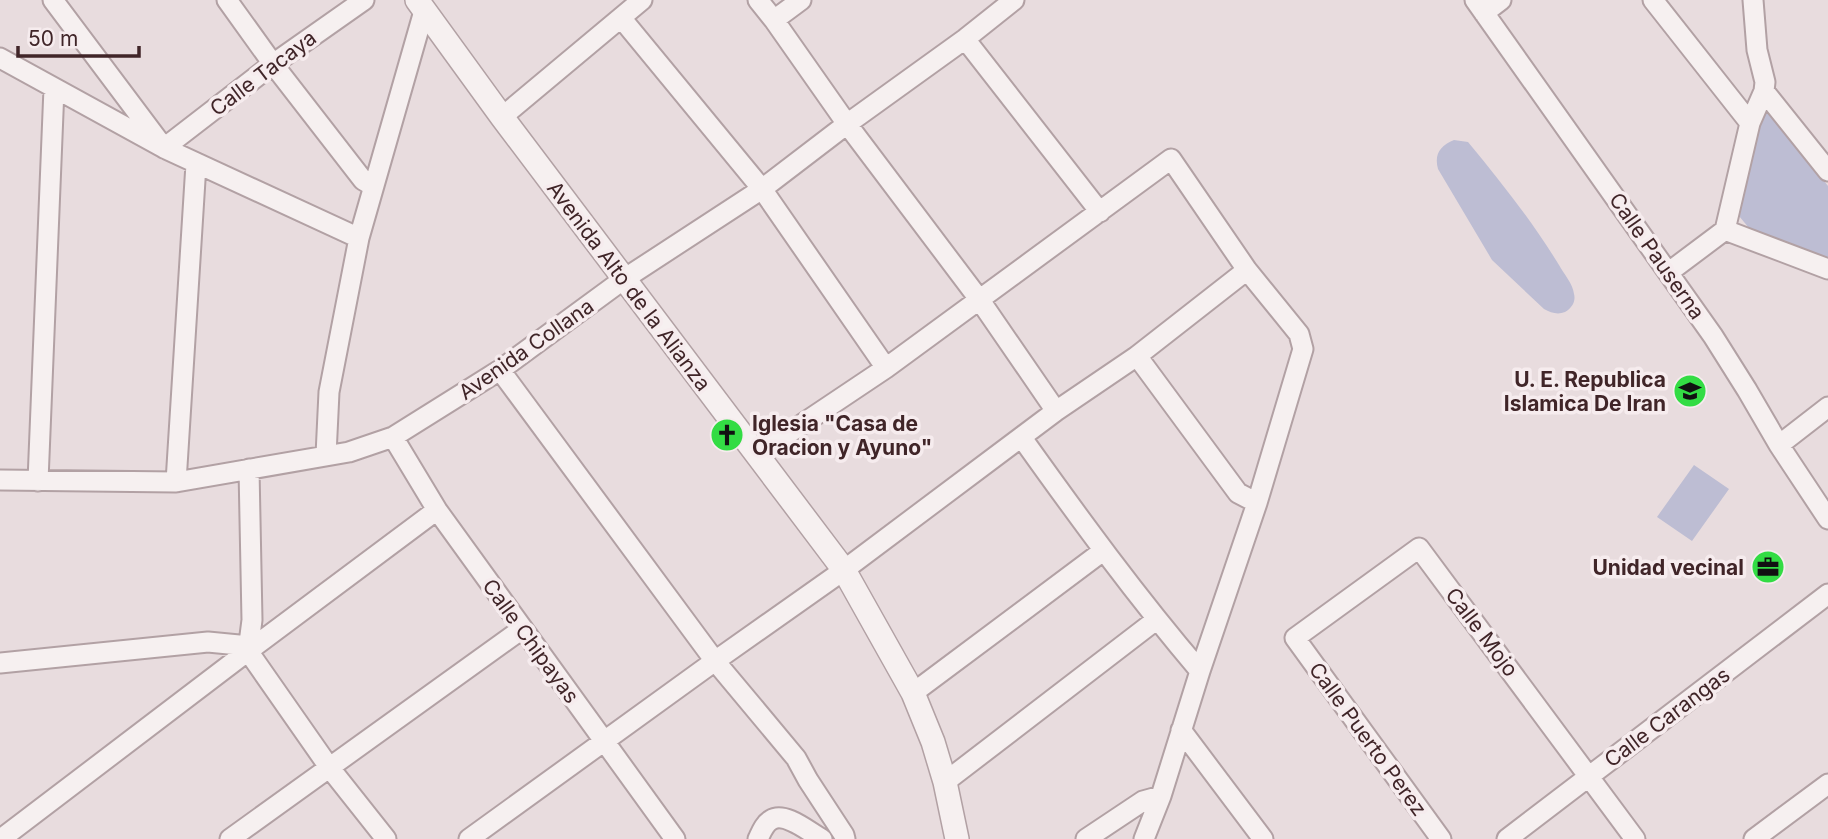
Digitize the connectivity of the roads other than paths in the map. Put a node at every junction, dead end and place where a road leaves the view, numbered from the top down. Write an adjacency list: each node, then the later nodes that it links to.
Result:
1 (53, 0): 23 (street)
2 (227, 0): 17 (street)
3 (364, 0): 17 (street, Calle Tacaya)
4 (642, 0): 13 (street)
5 (758, 0): 14 (street)
6 (801, 0): 14 (street)
7 (1014, 0): 15 (street, Avenida Collana)
8 (1501, 0): 12 (street)
9 (1653, 0): 21 (street)
10 (1753, 0): 19 (street)
11 (421, 5): 20 (street, Avenida Alto de la Alianza); 26 (street)
12 (1479, 6): 33 (street, Calle Pauserna)
13 (622, 19): 20 (street); 27 (street)
14 (774, 20): 22 (street)
15 (965, 39): 22 (street, Avenida Collana); 28 (street)
16 (0, 58): 18 (street)
17 (273, 64): 23 (street, Calle Tacaya); 26 (street)
18 (54, 88): 23 (street); 48 (street)
19 (1764, 91): 21 (street); 25 (street)
20 (502, 117): 34 (street, Avenida Alto de la Alianza)
21 (1750, 123): 29 (street)
22 (847, 124): 27 (street, Avenida Collana); 35 (street)
23 (164, 148): 24 (street)
24 (196, 164): 30 (street); 49 (street)
25 (1828, 172)
26 (373, 186): 30 (street)
27 (762, 189): 34 (street, Avenida Collana); 37 (street)
28 (1100, 212): 32 (street); 35 (street)
29 (1725, 230): 31 (street); 33 (street)
30 (359, 238): 45 (street)
31 (1828, 269)
32 (1247, 270): 36 (street); 50 (street)
33 (1669, 272): 43 (street, Calle Pauserna)
34 (624, 279): 38 (street, Avenida Collana); 44 (street, Avenida Alto de la Alianza)
35 (979, 299): 37 (street); 40 (street)
36 (1137, 356): 40 (street); 50 (street)
37 (886, 368): 44 (street)
38 (500, 370): 41 (street, Avenida Collana); 60 (street)
39 (1828, 407): 43 (street)
40 (1056, 411): 42 (street)
41 (393, 438): 45 (street, Avenida Collana); 51 (street, Calle Chipayas)
42 (1022, 438): 53 (street); 54 (street)
43 (1779, 445): 52 (street, Calle Pauserna)
44 (756, 454): 54 (street, Avenida Alto de la Alianza)
45 (326, 455): 46 (street, Avenida Collana)
46 (249, 469): 49 (street, Avenida Collana); 59 (street)
47 (0, 480): 48 (street, Avenida Collana)
48 (38, 481): 49 (street, Avenida Collana)
49 (176, 482)
50 (1256, 503): 62 (street)
51 (437, 510): 57 (street, Calle Chipayas); 59 (street)
52 (1828, 519)
53 (1103, 551): 56 (street); 63 (street)
54 (844, 570): 60 (street); 63 (street, Avenida Alto de la Alianza)
55 (1828, 594): 67 (street, Calle Carangas)
56 (1156, 620): 62 (street); 68 (street)
57 (522, 629): 65 (street, Calle Chipayas); 66 (street)
58 (1295, 638): 67 (street, Calle Mojo); 83 (street, Calle Puerto Perez)
59 (248, 651): 61 (street); 66 (street); 71 (street)
60 (715, 661): 65 (street); 78 (street)
61 (0, 663)
62 (1200, 671): 64 (street)
63 (914, 693): 68 (street, Avenida Alto de la Alianza)
64 (1181, 730): 70 (street); 82 (street)
65 (604, 742): 74 (street); 75 (street, Calle Chipayas)
66 (329, 767): 72 (street); 73 (street)
67 (1590, 776): 84 (street, Calle Carangas); 85 (street, Calle Mojo)
68 (945, 782): 79 (street, Avenida Alto de la Alianza)
69 (1828, 784): 86 (street)
70 (1161, 796): 80 (street); 81 (street)
71 (1, 839)
72 (229, 839)
73 (386, 839)
74 (469, 839)
75 (675, 839)
76 (758, 839): 77 (street)
77 (822, 839)
78 (845, 839)
79 (957, 839)
80 (1086, 839)
81 (1144, 839)
82 (1263, 839)
83 (1441, 839)
84 (1507, 839)
85 (1634, 839)
86 (1754, 839)

